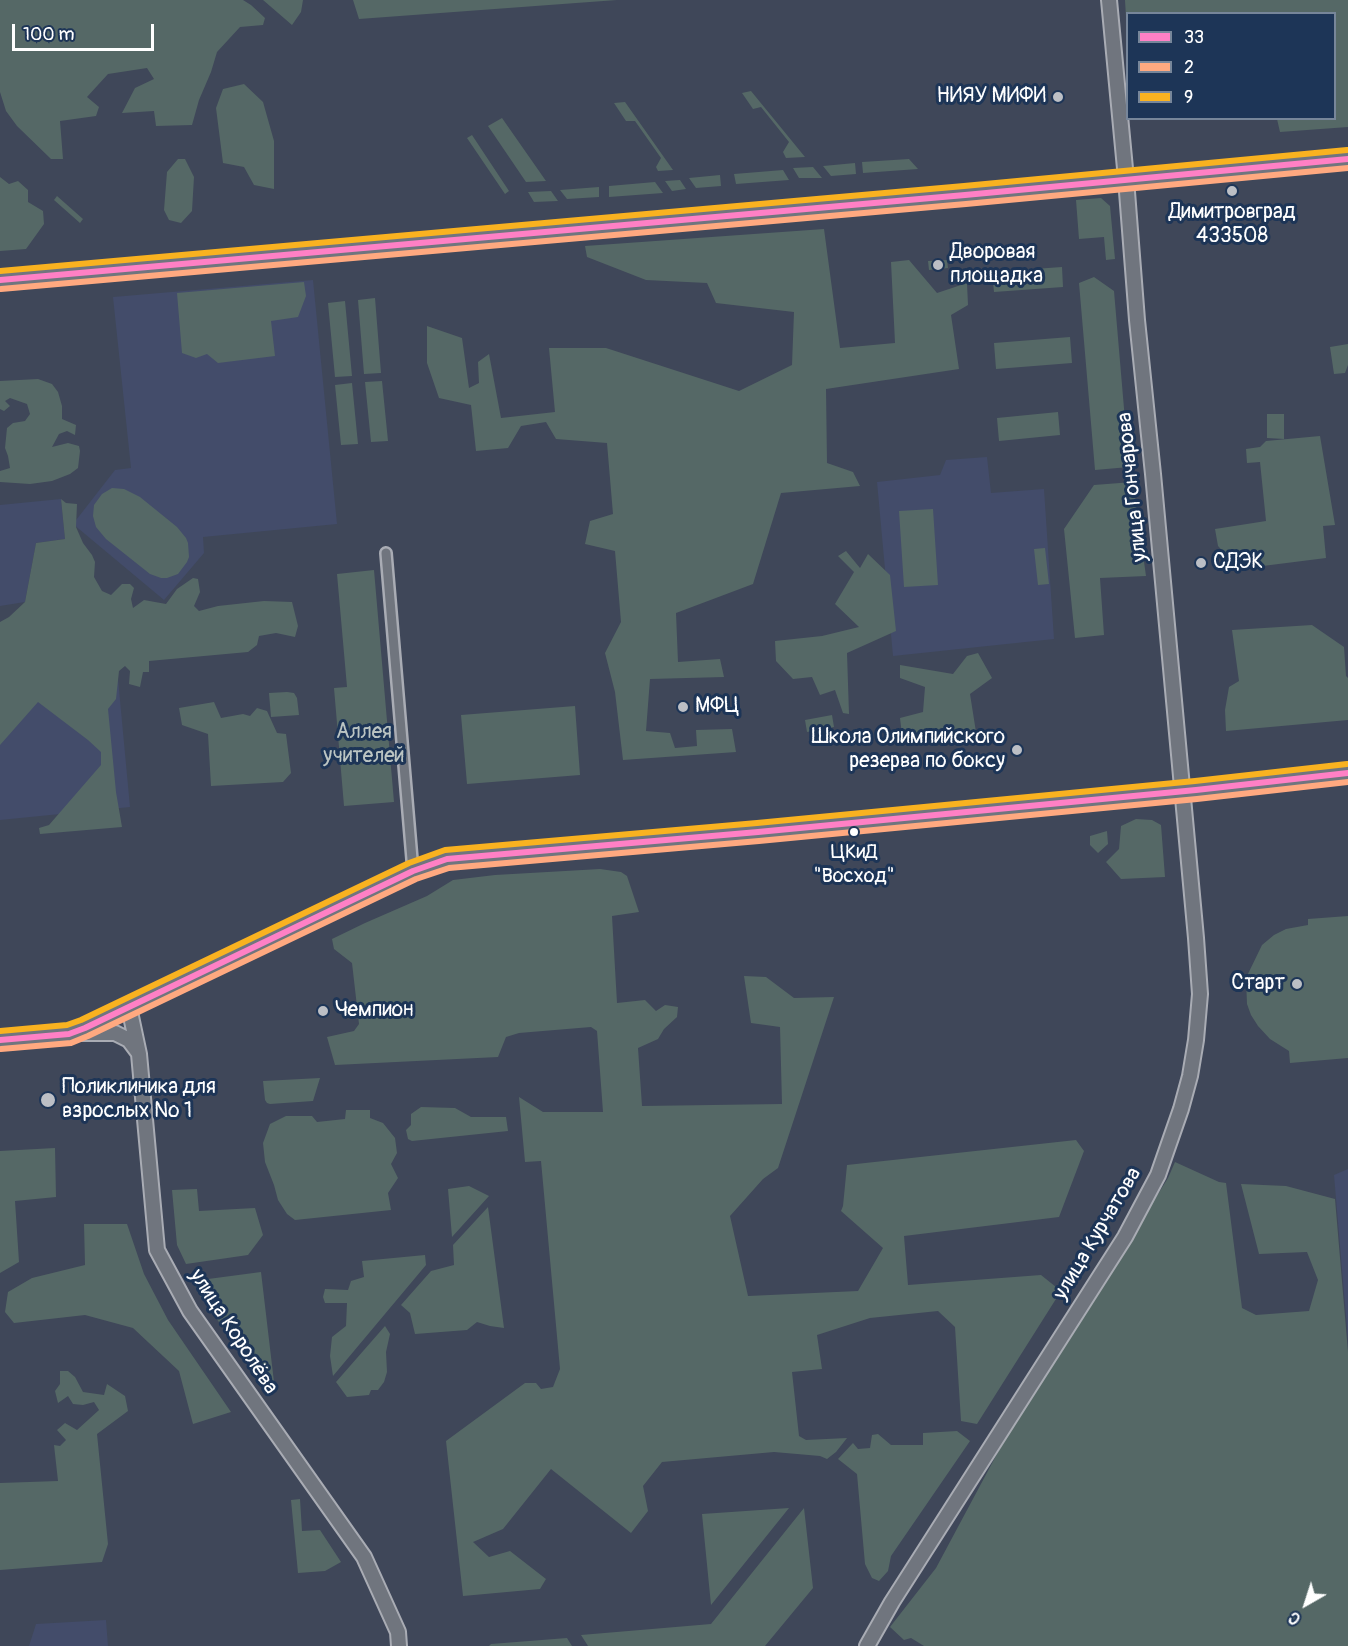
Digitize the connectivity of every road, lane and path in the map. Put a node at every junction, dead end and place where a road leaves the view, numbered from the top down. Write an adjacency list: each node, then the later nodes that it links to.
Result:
1 (1109, 0): 3 (main road, улица Гончарова)
2 (1348, 159): 3 (main road)
3 (1126, 179): 4 (main road); 7 (main road, улица Гончарова)
4 (0, 280)
5 (386, 553): 8 (street)
6 (1348, 773): 7 (main road)
7 (1182, 791): 8 (main road); 14 (main road, улица Курчатова)
8 (413, 870): 9 (main road)
9 (129, 1007): 10 (main road); 12 (main road, улица Королёва)
10 (69, 1034): 11 (main road); 12 (main road)
11 (0, 1040)
12 (139, 1054): 13 (main road, улица Королёва)
13 (399, 1646)
14 (867, 1646)

